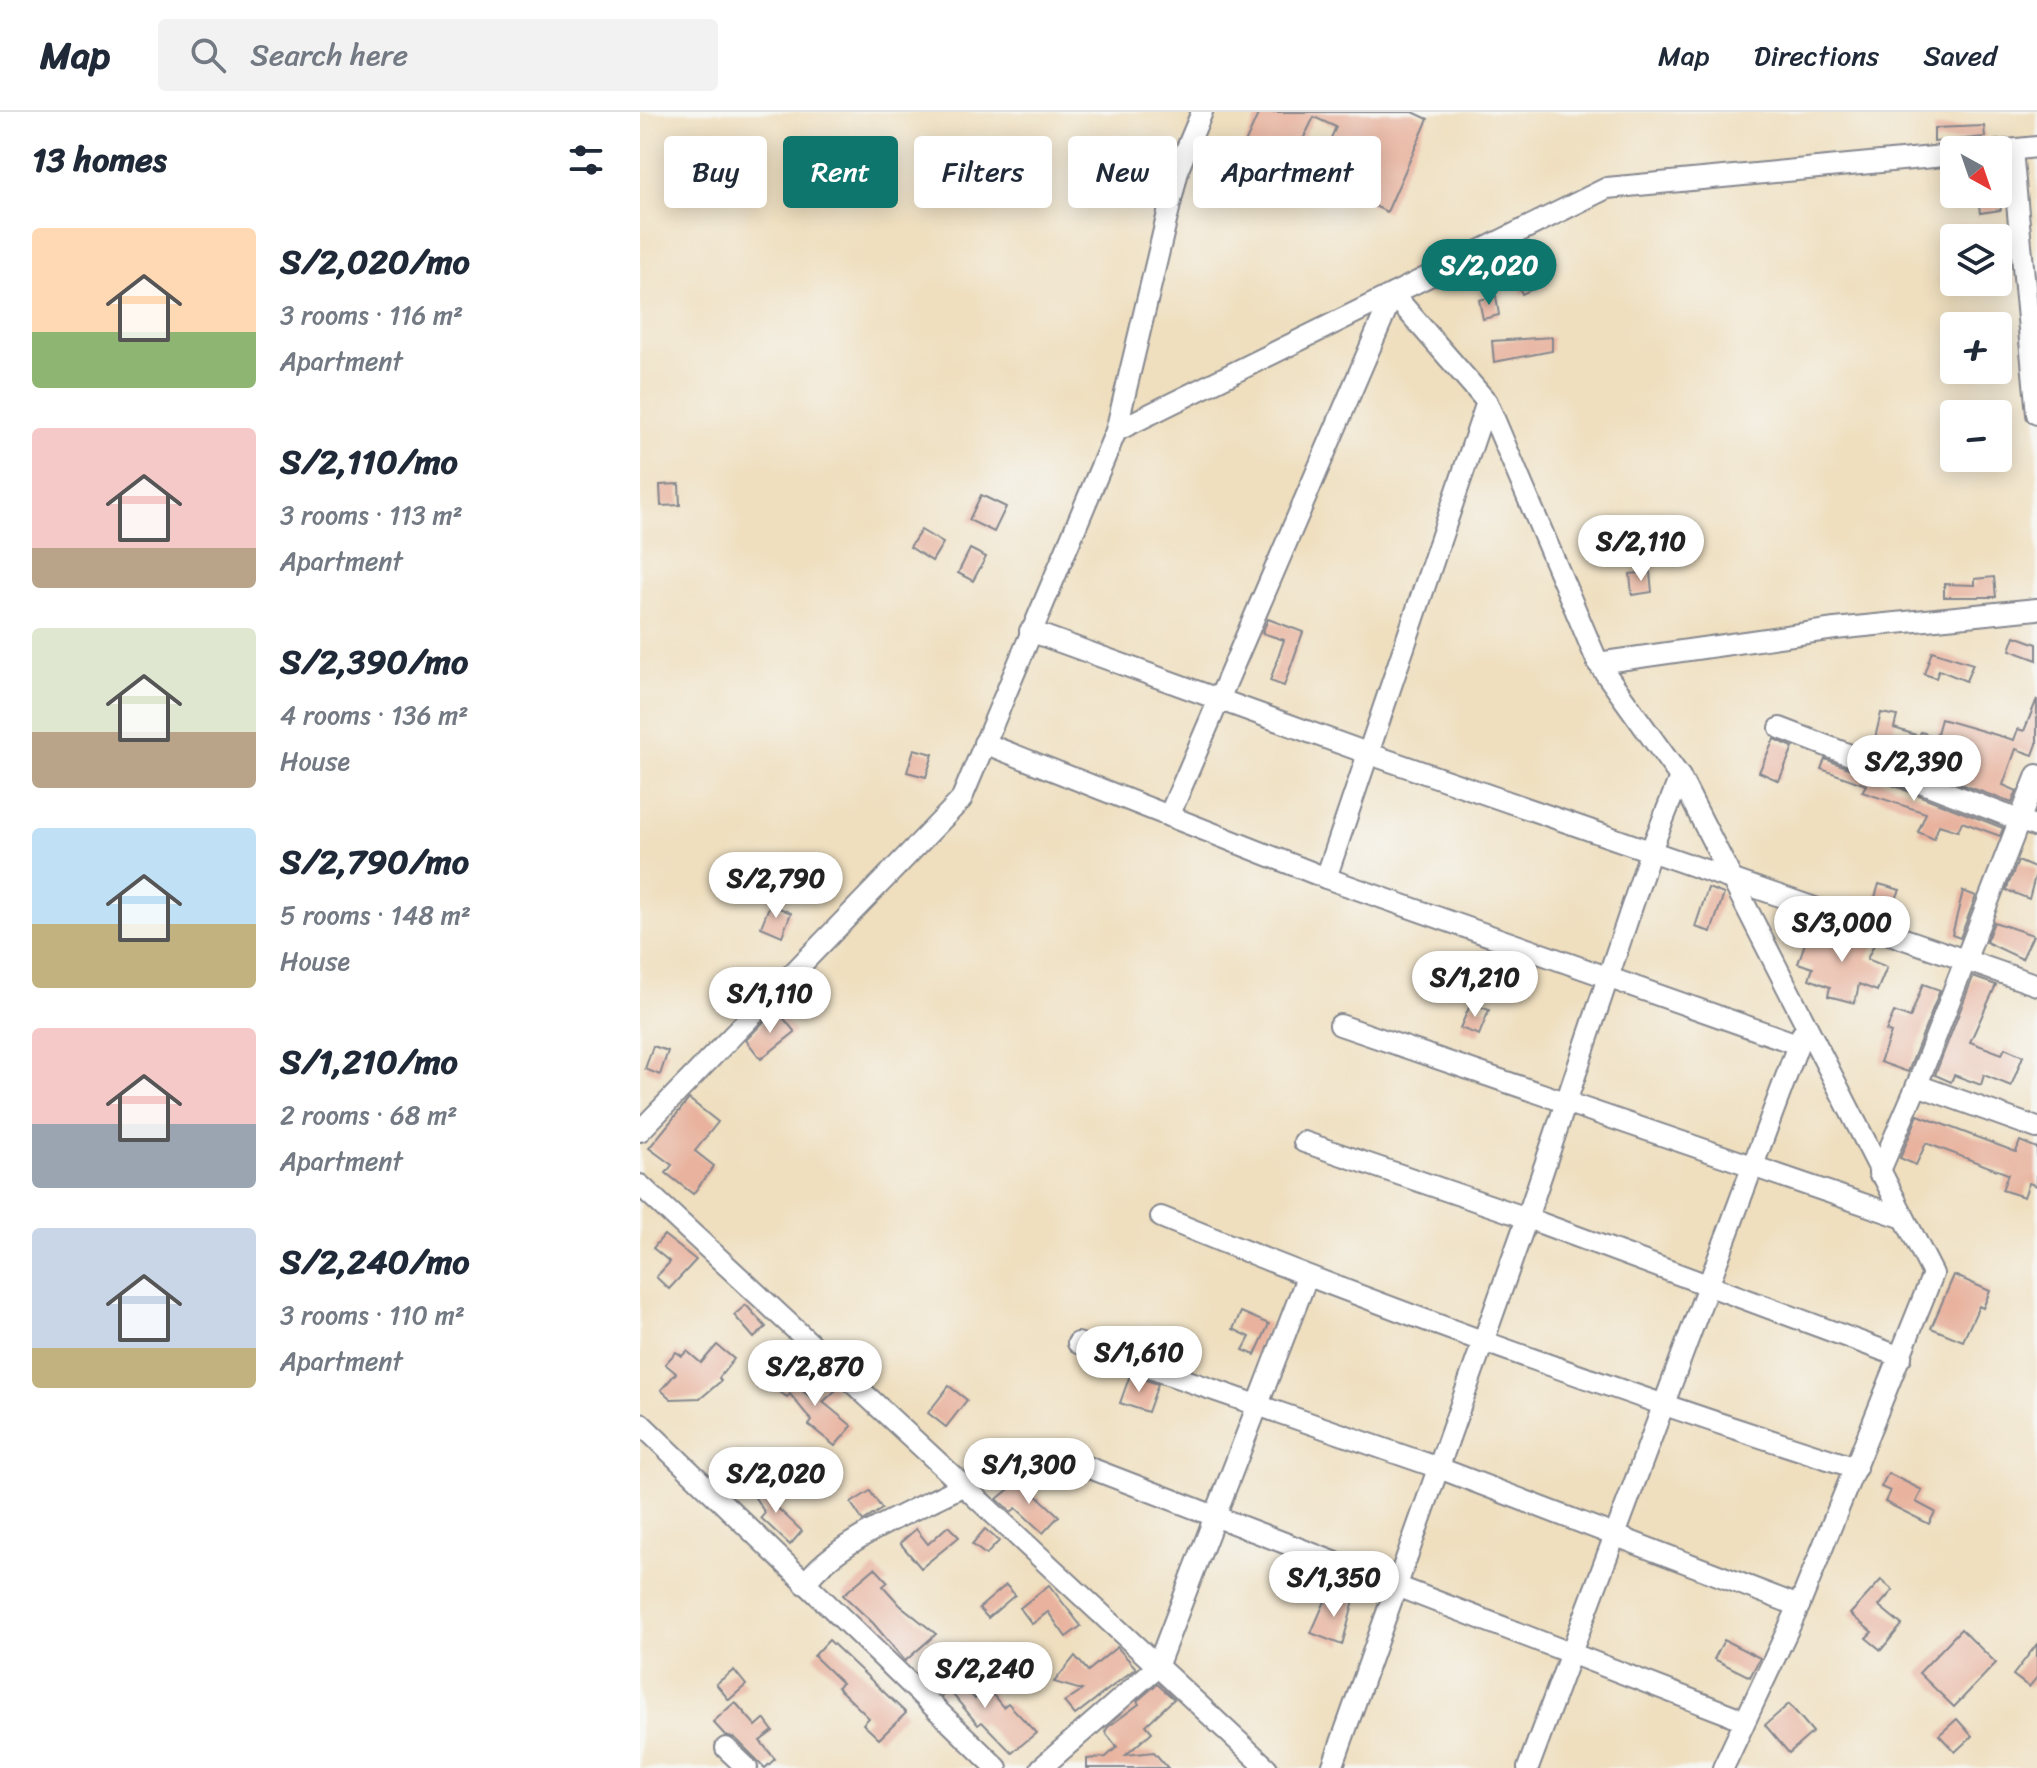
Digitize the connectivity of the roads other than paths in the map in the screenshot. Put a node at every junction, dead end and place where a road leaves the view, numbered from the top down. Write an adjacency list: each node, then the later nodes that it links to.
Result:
1 (1202, 112): 10 (street)
2 (2037, 147): 3 (street)
3 (2012, 149)
4 (1940, 156): 6 (street)
5 (2012, 204): 7 (street)
6 (1393, 294): 8 (street); 10 (street); 14 (street)
7 (2035, 380): 9 (street)
8 (1487, 402): 13 (street); 17 (street)
9 (2037, 414)
10 (1116, 431): 12 (street)
11 (2037, 609): 13 (street)
12 (1030, 631): 14 (street); 16 (street)
13 (1598, 663): 19 (street)
14 (1219, 700): 17 (street); 20 (street)
15 (1780, 728): 21 (street)
16 (984, 743): 20 (street); 33 (street)
17 (1367, 753): 22 (street); 23 (street)
18 (2037, 775): 21 (street)
19 (1680, 777): 22 (street); 24 (street)
20 (1169, 816): 23 (street)
21 (2029, 824): 25 (street)
22 (1651, 850): 24 (street); 26 (street)
23 (1326, 878): 26 (street)
24 (1733, 879): 25 (street); 29 (street)
25 (1966, 959): 27 (street); 30 (street)
26 (1607, 976): 29 (street); 31 (street)
27 (2037, 985)
28 (1340, 1025): 31 (street)
29 (1801, 1036): 35 (street); 36 (street)
30 (1917, 1085): 32 (street); 36 (street)
31 (1564, 1100): 35 (street); 39 (street)
32 (2037, 1128)
33 (640, 1131)
34 (1304, 1142): 39 (street)
35 (1753, 1166): 40 (street); 42 (street)
36 (1879, 1173): 40 (street)
37 (640, 1185): 52 (street)
38 (1161, 1217): 41 (street)
39 (1527, 1218): 42 (street); 43 (street)
40 (1904, 1218): 45 (street)
41 (1307, 1277): 43 (street); 46 (street)
42 (1707, 1284): 45 (street); 47 (street)
43 (1483, 1342): 47 (street); 50 (street)
44 (1078, 1343): 46 (street)
45 (1901, 1357): 51 (street)
46 (1257, 1405): 50 (street); 53 (street)
47 (1662, 1406): 51 (street); 54 (street)
48 (640, 1423): 55 (street)
49 (1077, 1463): 53 (street)
50 (1439, 1468): 54 (street); 56 (street)
51 (1856, 1468): 57 (street)
52 (962, 1486): 55 (street); 59 (street)
53 (1212, 1517): 56 (street); 59 (street)
54 (1614, 1536): 57 (street); 58 (street)
55 (805, 1584): 63 (street)
56 (1393, 1587): 58 (street); 66 (street)
57 (1799, 1606): 60 (street)
58 (1570, 1655): 60 (street); 67 (street)
59 (1157, 1667): 64 (street); 65 (street)
60 (1744, 1720): 68 (street)
61 (726, 1748): 62 (street)
62 (747, 1768)
63 (997, 1768)
64 (1041, 1768)
65 (1267, 1768)
66 (1332, 1768)
67 (1528, 1768)
68 (1723, 1768)

